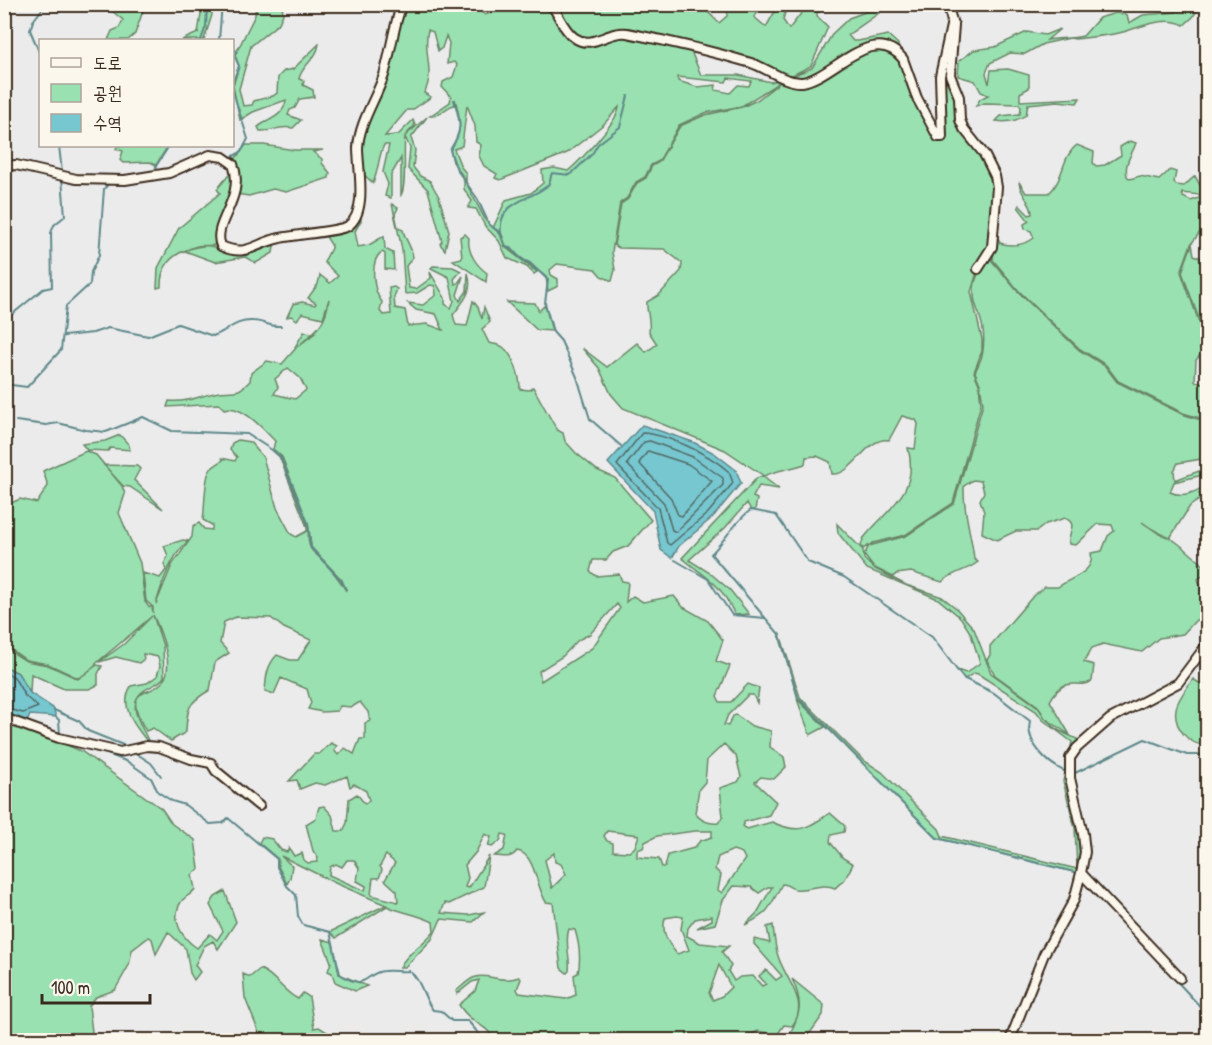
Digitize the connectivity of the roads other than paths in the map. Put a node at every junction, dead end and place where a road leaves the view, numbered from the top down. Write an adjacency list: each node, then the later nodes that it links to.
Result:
1 (402, 4): 5 (street)
2 (552, 4): 4 (street)
3 (947, 4): 4 (street)
4 (952, 21): 6 (street)
5 (4, 166)
6 (978, 269)
7 (1208, 643): 10 (street)
8 (4, 718): 9 (street)
9 (260, 806)
10 (1081, 873): 11 (street); 12 (street)
11 (1180, 978)
12 (1010, 1041)

